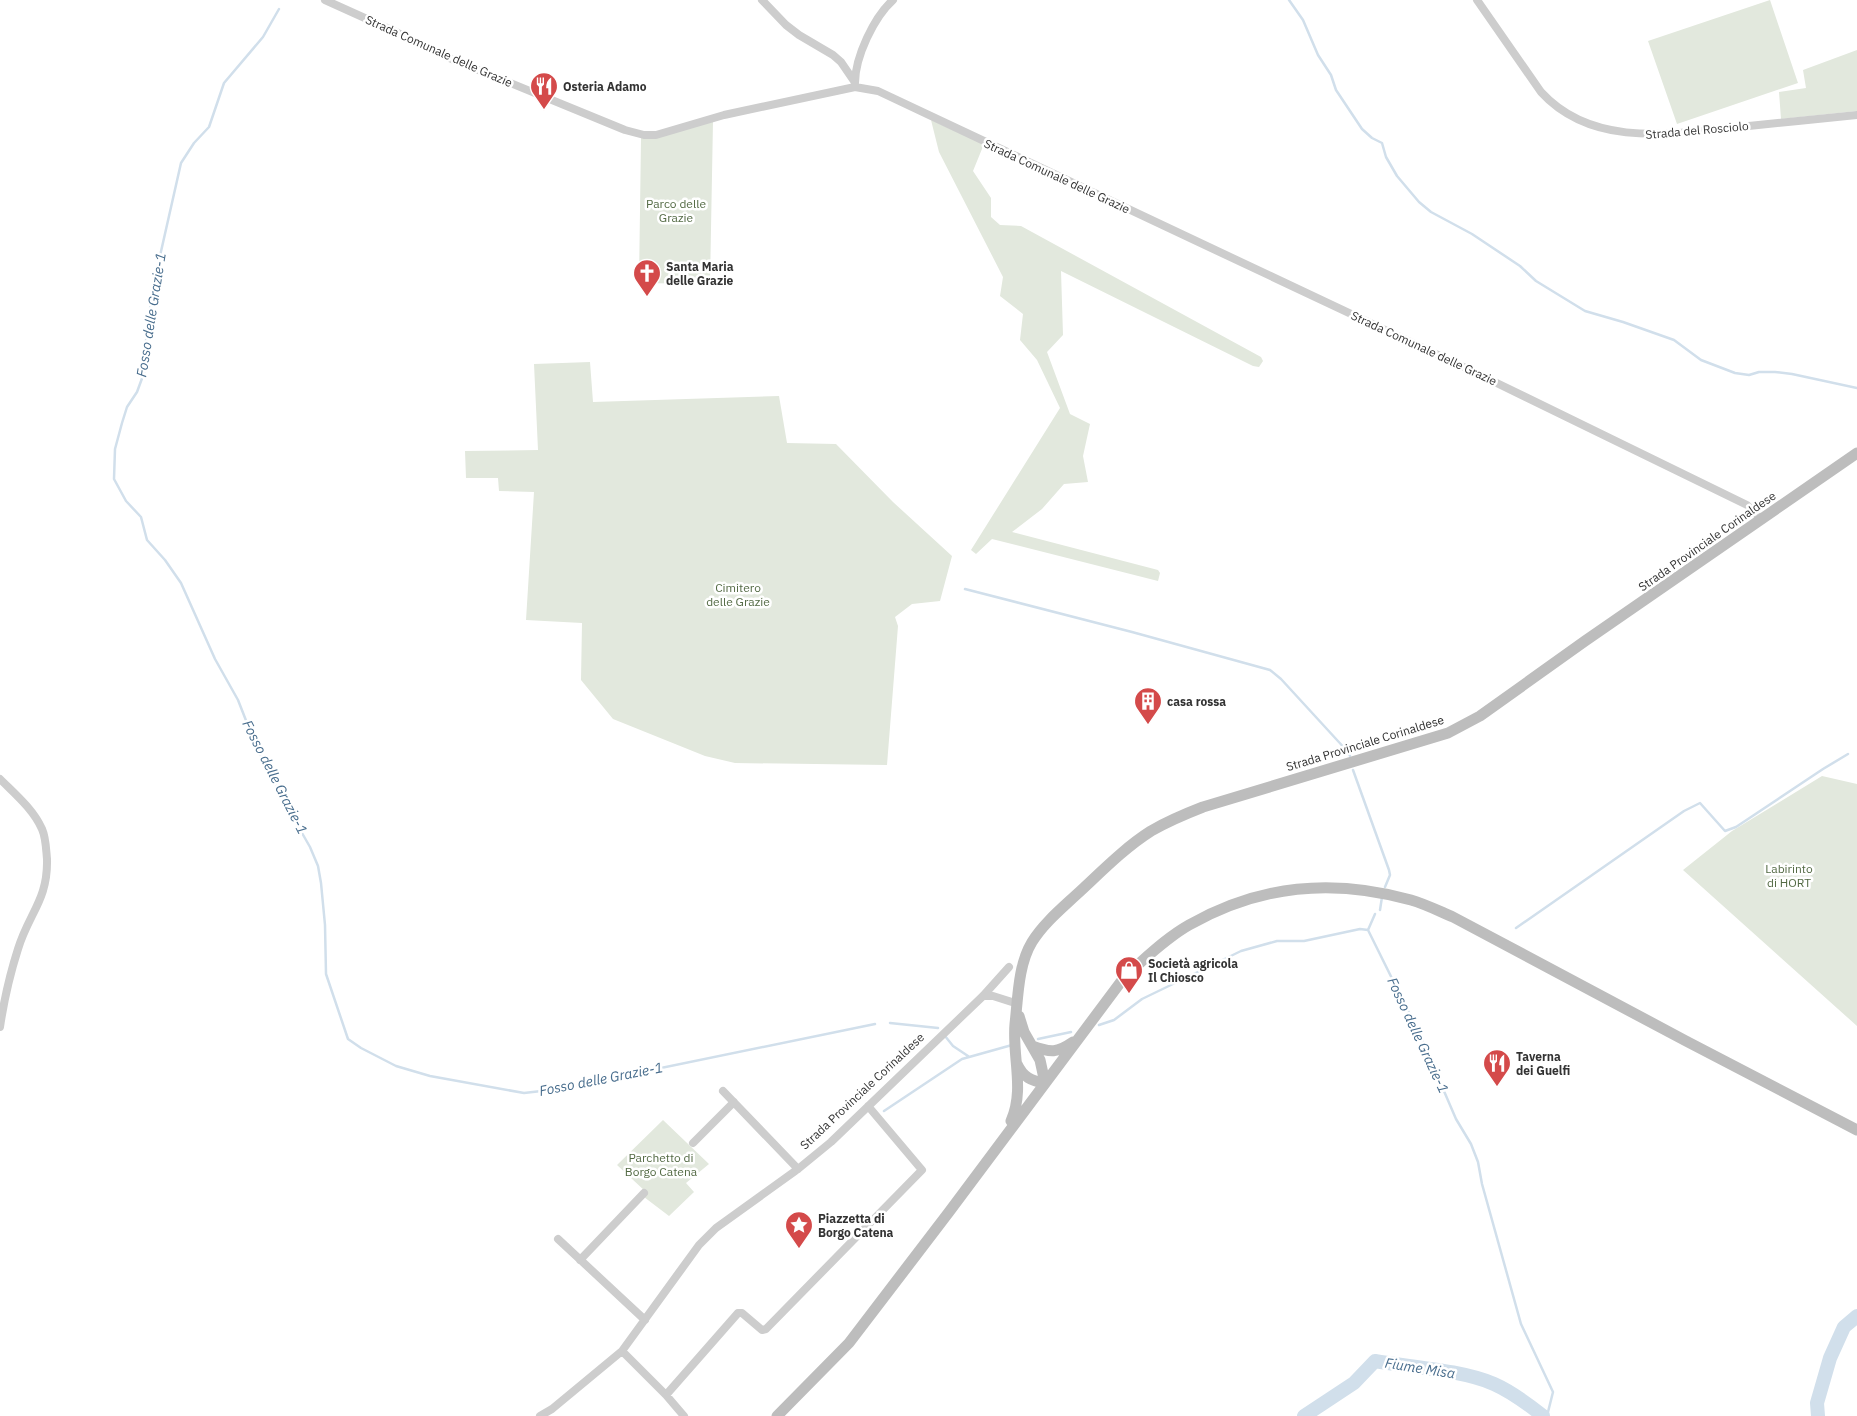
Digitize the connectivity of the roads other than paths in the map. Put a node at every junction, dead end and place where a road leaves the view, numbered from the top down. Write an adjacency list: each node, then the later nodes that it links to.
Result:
1 (325, 0): 5 (street, Strada Comunale delle Grazie)
2 (762, 0): 5 (street)
3 (893, 0): 5 (street)
4 (1477, 0): 6 (street, Strada del Rosciolo)
5 (855, 84): 8 (street, Strada Comunale delle Grazie)
6 (1857, 115)
7 (1857, 453): 8 (main road, Strada Provinciale Corinaldese)
8 (1762, 520): 12 (main road, Strada Provinciale Corinaldese)
9 (0, 779): 13 (street)
10 (1009, 967): 11 (street, Strada Provinciale Corinaldese)
11 (983, 996): 12 (street); 20 (street, Strada Provinciale Corinaldese)
12 (1018, 1004): 15 (main road, Strada Provinciale Corinaldese); 16 (main road, Strada Provinciale Corinaldese)
13 (0, 1027)
14 (1081, 1037): 15 (main road); 17 (main road); 21 (main road)
15 (1032, 1046): 17 (main road, Strada Provinciale Corinaldese)
16 (1017, 1064): 17 (main road); 22 (main road, Strada Provinciale Corinaldese)
17 (1044, 1083): 22 (main road, Strada Provinciale Corinaldese)
18 (723, 1092): 19 (street)
19 (734, 1102): 23 (street); 24 (street)
20 (868, 1106): 24 (street, Strada Provinciale Corinaldese); 30 (street)
21 (1857, 1130)
22 (1005, 1137): 33 (main road, Strada Provinciale Corinaldese)
23 (693, 1143)
24 (798, 1169): 28 (street, Strada Provinciale Corinaldese)
25 (644, 1192): 27 (street)
26 (558, 1239): 27 (street)
27 (580, 1260): 28 (street)
28 (645, 1320): 29 (street, Strada Provinciale Corinaldese)
29 (622, 1351): 30 (street); 31 (street, Strada Provinciale Corinaldese)
30 (666, 1395): 32 (street)
31 (540, 1416)
32 (684, 1416)
33 (777, 1416)

